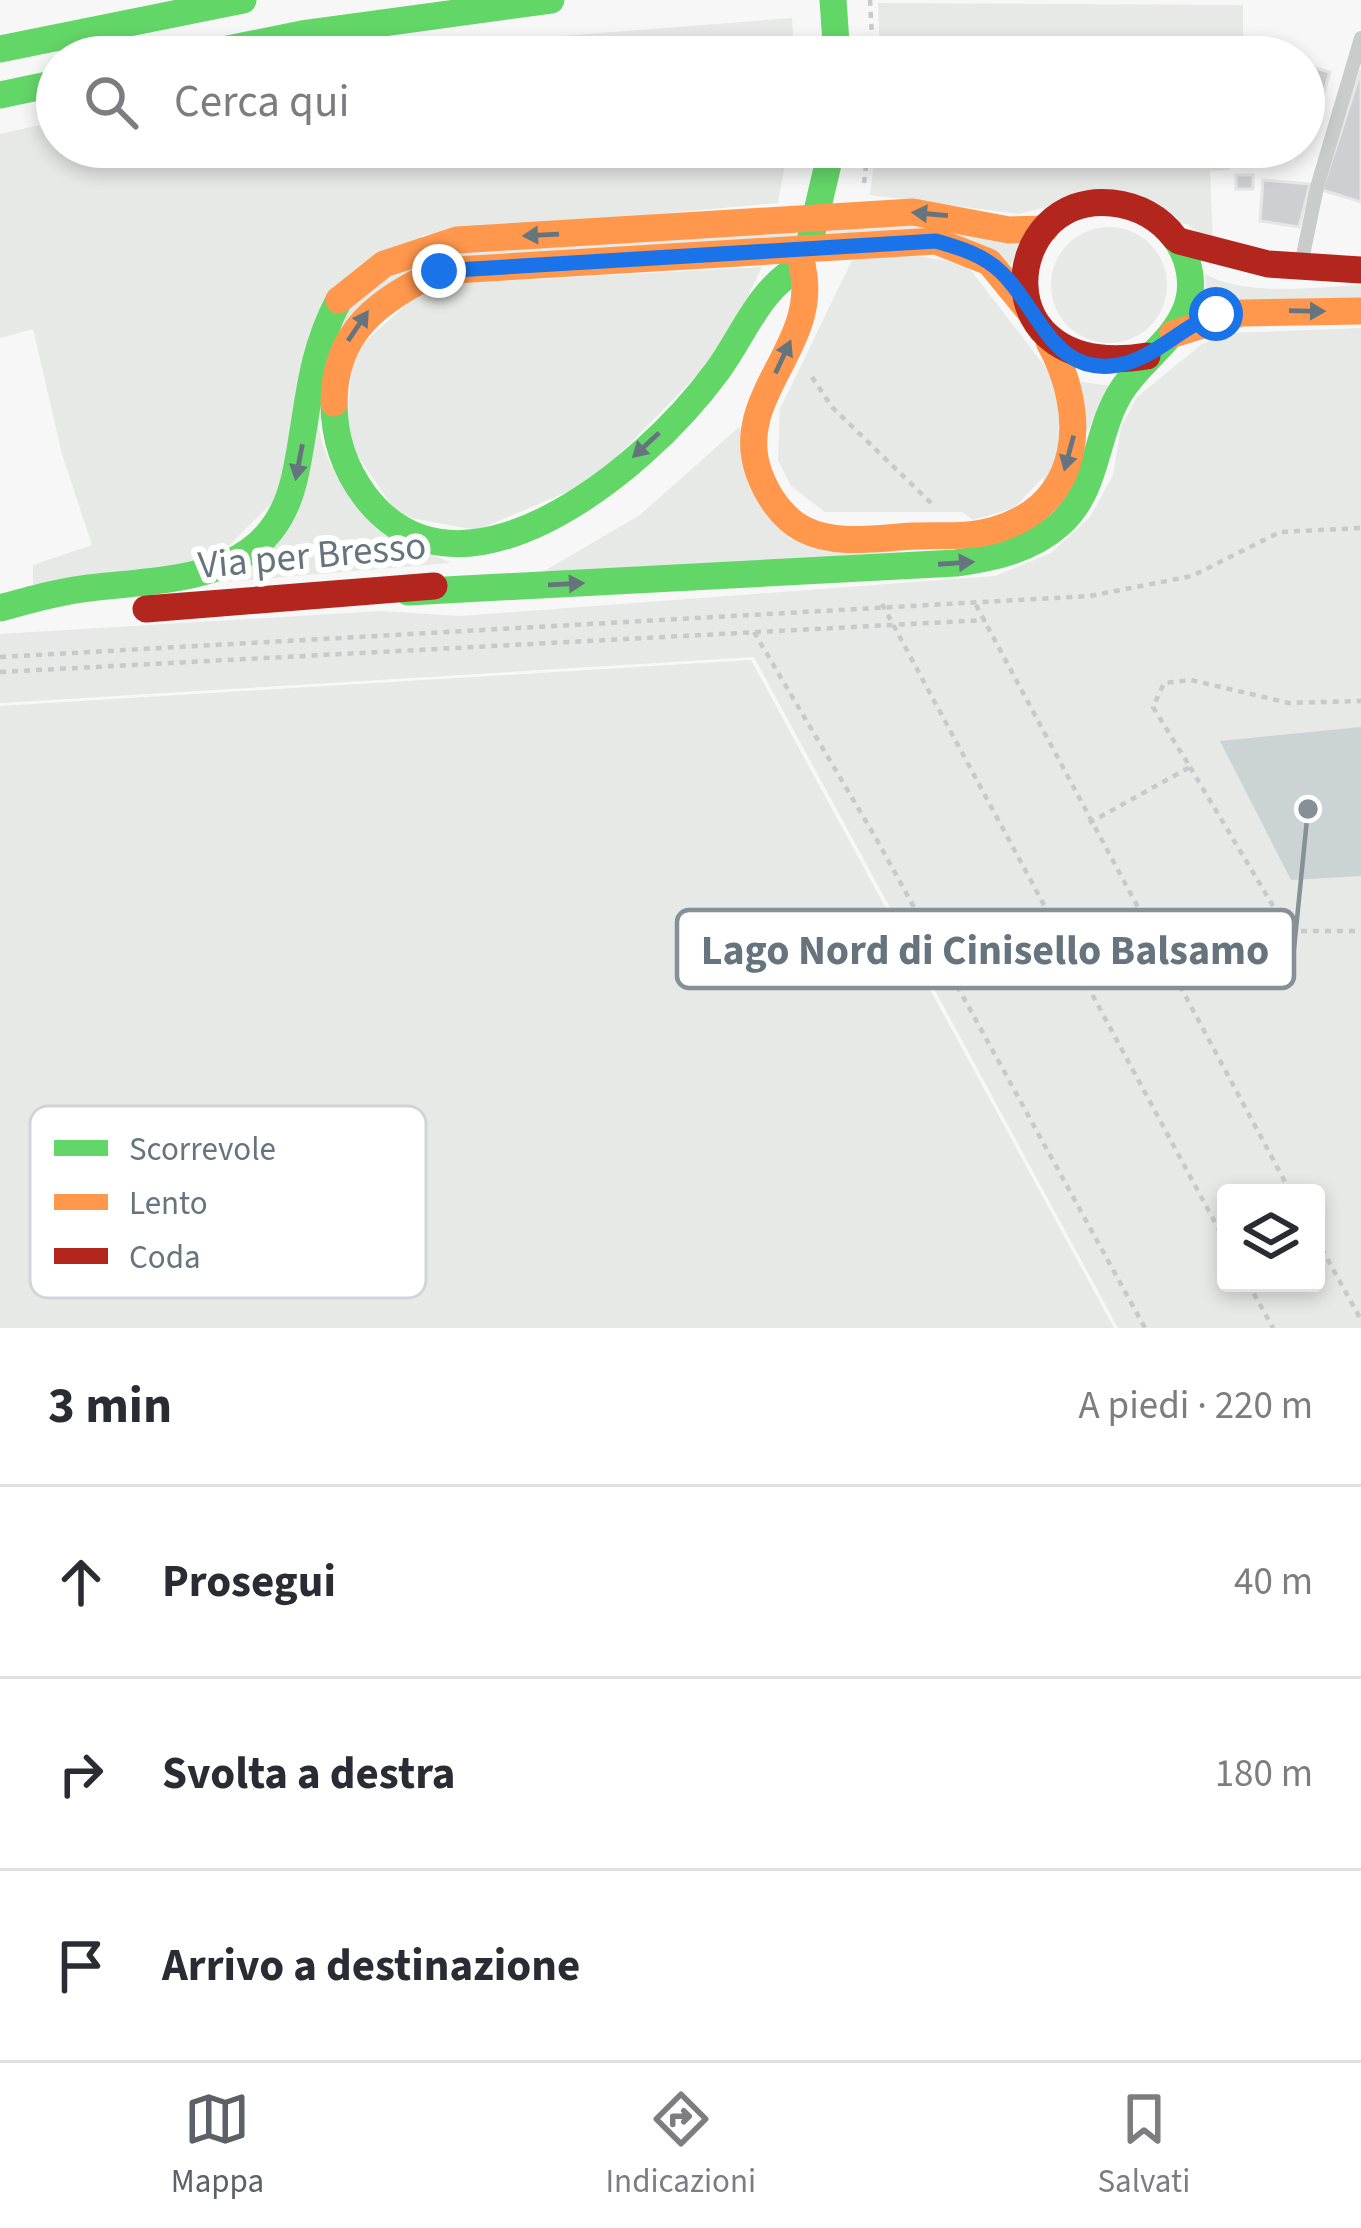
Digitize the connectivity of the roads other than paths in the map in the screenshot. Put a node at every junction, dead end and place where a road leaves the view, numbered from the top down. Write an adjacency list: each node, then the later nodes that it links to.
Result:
1 (243, 0): 4 (main road)
2 (551, 0): 5 (main road)
3 (833, 0): 6 (main road)
4 (64, 36)
5 (292, 36)
6 (836, 36)
7 (1361, 38): 12 (lane)
8 (36, 42): 9 (main road)
9 (0, 49)
10 (36, 87): 11 (main road)
11 (0, 95)
12 (1325, 161)
13 (829, 168): 17 (main road, Via per Bresso)
14 (1323, 168): 19 (lane)
15 (1046, 229): 16 (main road); 21 (main road); 26 (main road, one-way to 26)
16 (1178, 241): 19 (main road); 22 (main road)
17 (802, 265): 21 (main road, one-way to 21); 23 (main road, one-way to 17); 25 (main road, Via per Bresso)
18 (1361, 270): 19 (main road)
19 (1301, 271)
20 (1361, 311): 22 (main road, one-way to 20)
21 (1031, 314): 23 (main road)
22 (1173, 334): 24 (main road)
23 (1049, 342): 24 (main road)
24 (1147, 356): 25 (main road, one-way to 24)
25 (407, 592): 27 (main road, Via per Bresso)
26 (0, 608)
27 (0, 617)

